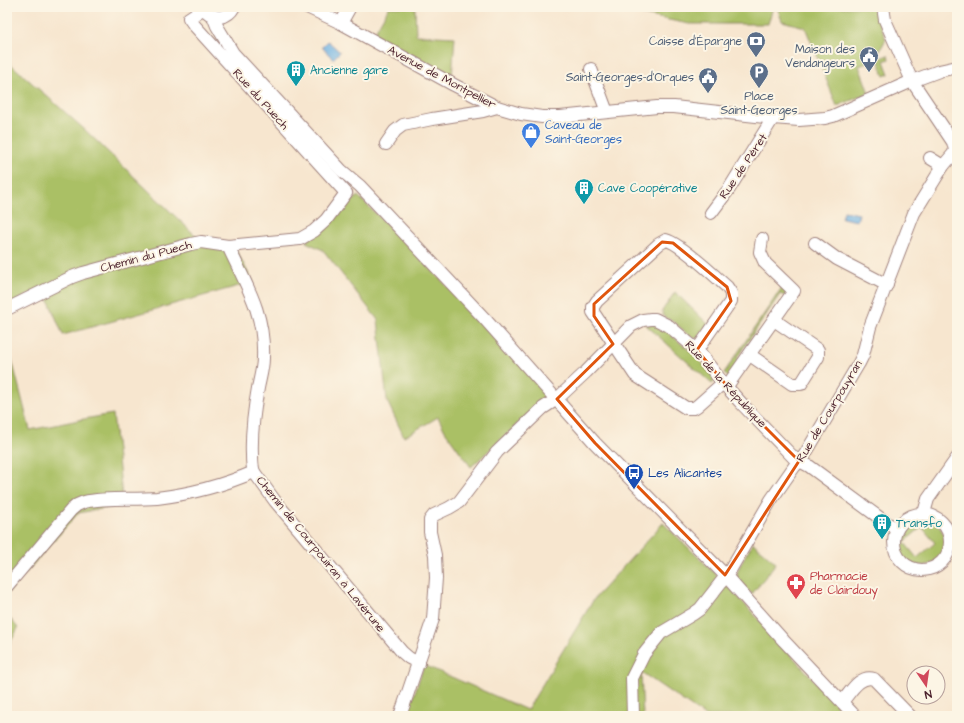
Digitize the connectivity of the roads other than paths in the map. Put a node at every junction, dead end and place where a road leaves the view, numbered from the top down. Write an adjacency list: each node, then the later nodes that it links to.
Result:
1 (307, 7): 6 (street, Avenue de Montpellier)
2 (350, 7): 6 (street)
3 (883, 7): 10 (street)
4 (233, 9): 5 (street); 7 (street)
5 (207, 10): 7 (street); 18 (street, Rue du Puech)
6 (341, 23): 11 (street, Avenue de Montpellier)
7 (222, 33): 30 (street)
8 (957, 67): 10 (street, Avenue de Montpellier)
9 (591, 69): 12 (street)
10 (912, 81): 13 (street, Avenue de Montpellier); 14 (street)
11 (497, 107): 12 (street, Avenue de Montpellier); 15 (street)
12 (607, 112): 13 (street, Avenue de Montpellier)
13 (773, 118): 19 (street, Rue de Péret)
14 (956, 141): 17 (street, Rue de Courpouyran)
15 (386, 144)
16 (930, 158): 17 (street)
17 (943, 166): 23 (street, Rue de Courpouyran)
18 (346, 194): 22 (street, Chemin du Puech)
19 (711, 213)
20 (762, 239): 25 (street)
21 (815, 243): 23 (street)
22 (228, 246): 24 (street, Chemin du Puech); 33 (street, Chemin de Courpouiran à Lavérune)
23 (887, 285): 32 (street, Rue de Courpouyran)
24 (7, 309)
25 (774, 320): 28 (street); 28 (street)
26 (613, 344): 27 (street, Rue de la République); 27 (street); 29 (street); 30 (street, Rue de la République)
27 (697, 350): 29 (street, Rue de la République)
28 (750, 355): 29 (street)
29 (725, 384): 32 (street, Rue de la République)
30 (557, 399): 37 (street); 39 (street, Rue de la République)
31 (957, 458): 34 (street)
32 (799, 461): 35 (street, Rue de la République); 37 (street, Rue de Courpouyran)
33 (254, 472): 38 (street); 39 (street, Chemin de Courpouiran à Lavérune)
34 (924, 513): 35 (street); 36 (street)
35 (897, 528): 36 (street)
36 (953, 554)
37 (725, 576): 40 (street); 42 (street, Rue de Courpouyran)
38 (7, 586)
39 (419, 663): 41 (street)
40 (842, 702): 43 (street); 44 (street)
41 (400, 716)
42 (633, 716)
43 (855, 716)
44 (910, 716)

